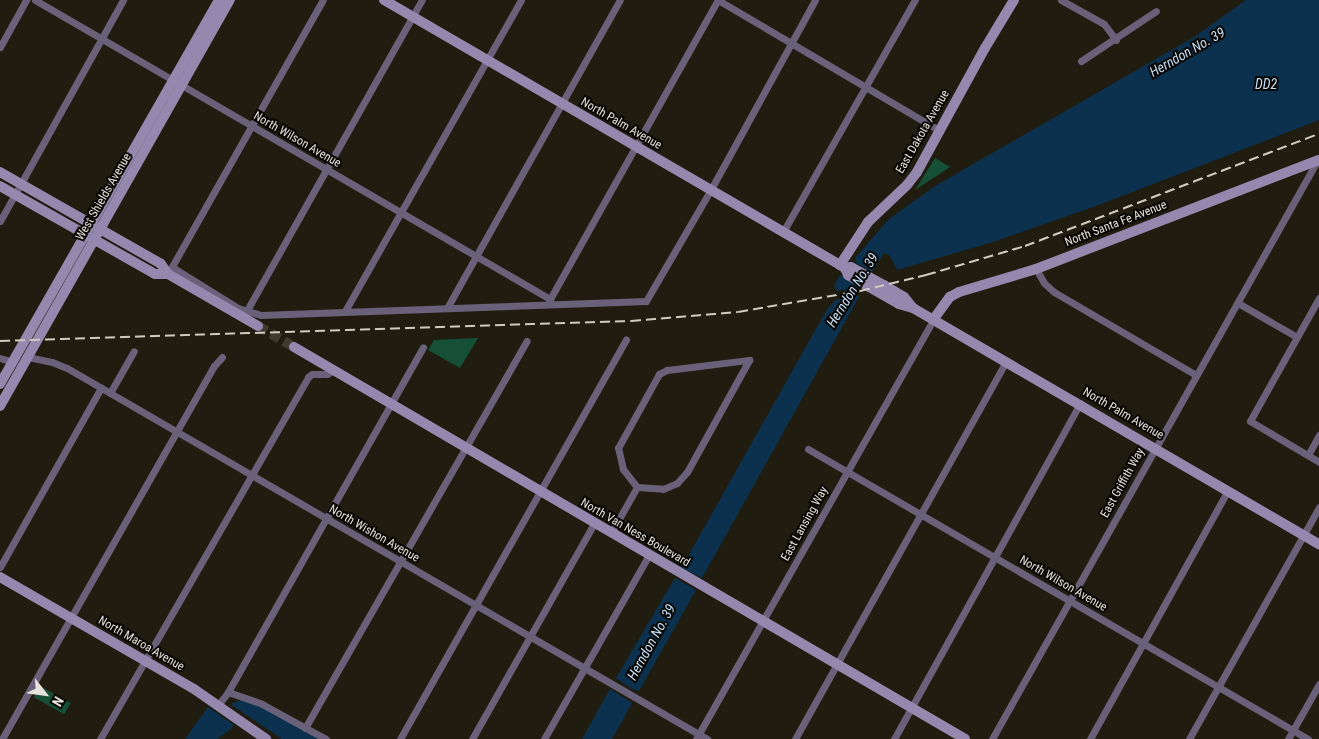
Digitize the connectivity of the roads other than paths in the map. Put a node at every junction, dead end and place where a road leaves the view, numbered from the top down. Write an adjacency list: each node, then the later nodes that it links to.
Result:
1 (26, 0): 21 (street)
2 (34, 0): 18 (street, North Wilson Avenue)
3 (123, 0): 18 (street)
4 (219, 0): 24 (main road, West Shields Avenue)
5 (230, 0): 24 (main road, West Shields Avenue)
6 (323, 0): 27 (street)
7 (384, 0): 17 (main road, North Palm Avenue)
8 (422, 0): 17 (street)
9 (521, 0): 22 (street)
10 (620, 0): 26 (street)
11 (718, 0): 20 (street); 29 (street)
12 (815, 0): 20 (street)
13 (916, 0): 25 (street)
14 (1014, 0): 28 (main road, East Dakota Avenue)
15 (1061, 0): 19 (street)
16 (1156, 11): 19 (street)
17 (413, 17): 22 (main road, North Palm Avenue); 31 (street)
18 (102, 38): 24 (street, North Wilson Avenue); 33 (street)
19 (1116, 40): 23 (street)
20 (790, 43): 25 (street); 35 (street)
21 (0, 47)
22 (487, 60): 26 (main road, North Palm Avenue); 37 (street)
23 (1081, 61)
24 (178, 83): 27 (street, North Wilson Avenue); 39 (main road, West Shields Avenue); 40 (main road, West Shields Avenue)
25 (866, 87): 28 (street); 41 (street)
26 (562, 104): 29 (main road, North Palm Avenue); 43 (street)
27 (251, 126): 31 (street, North Wilson Avenue); 46 (street)
28 (939, 130): 44 (main road, East Dakota Avenue)
29 (636, 147): 35 (main road, North Palm Avenue); 50 (street)
30 (1318, 160): 45 (main road, North Santa Fe Avenue); 51 (street, East Griffith Way)
31 (325, 169): 37 (street, North Wilson Avenue); 54 (street)
32 (0, 172): 33 (main road)
33 (21, 184): 36 (street); 39 (main road)
34 (0, 186): 36 (main road)
35 (710, 191): 41 (main road, North Palm Avenue); 50 (street)
36 (15, 195): 38 (street); 42 (main road)
37 (401, 212): 43 (street, North Wilson Avenue); 53 (street)
38 (0, 221)
39 (91, 224): 40 (main road); 42 (main road, West Shields Avenue)
40 (100, 230): 42 (main road, West Shields Avenue); 46 (main road)
41 (783, 232): 44 (main road, North Palm Avenue)
42 (90, 238): 46 (main road); 63 (main road, West Shields Avenue); 66 (main road, West Shields Avenue)
43 (476, 255): 50 (street, North Wilson Avenue); 52 (street)
44 (847, 269): 55 (main road, North Palm Avenue)
45 (1036, 269): 55 (main road, North Santa Fe Avenue); 69 (street)
46 (170, 271): 47 (main road); 48 (street)
47 (193, 289): 48 (street); 56 (main road)
48 (210, 292): 54 (street)
49 (1319, 298): 57 (street)
50 (549, 301): 52 (street)
51 (1238, 303): 57 (street); 69 (street, East Griffith Way)
52 (447, 308): 53 (street)
53 (346, 311): 54 (street)
54 (246, 312)
55 (933, 320): 67 (main road, North Palm Avenue); 83 (street, East Lansing Way)
56 (258, 326)
57 (1297, 337): 81 (street)
58 (626, 339): 87 (street)
59 (527, 341): 79 (street)
60 (423, 346): 74 (street)
61 (294, 347): 68 (main road, North Van Ness Boulevard)
62 (134, 351): 72 (street)
63 (28, 357): 71 (street, North Wishon Avenue); 75 (main road, West Shields Avenue)
64 (222, 357): 76 (street)
65 (0, 358): 66 (street)
66 (13, 362): 70 (main road, West Shields Avenue)
67 (1006, 362): 73 (main road, North Palm Avenue); 89 (street)
68 (332, 371): 74 (main road, North Van Ness Boulevard); 84 (street)
69 (1196, 375): 78 (street, East Griffith Way)
70 (0, 384)
71 (101, 388): 72 (street, North Wishon Avenue); 98 (street)
72 (110, 393): 76 (street, North Wishon Avenue)
73 (1080, 403): 78 (main road, North Palm Avenue); 96 (street)
74 (391, 405): 79 (main road, North Van Ness Boulevard); 90 (street)
75 (0, 406)
76 (176, 432): 84 (street, North Wishon Avenue); 102 (street)
77 (1319, 435): 81 (street)
78 (1156, 447): 86 (main road, North Palm Avenue); 100 (street, East Griffith Way)
79 (466, 449): 87 (main road, North Van Ness Boulevard); 97 (street)
80 (808, 449): 83 (street, North Wilson Avenue)
81 (1308, 455): 82 (street)
82 (1319, 462)
83 (847, 471): 89 (street, North Wilson Avenue); 103 (street, East Lansing Way)
84 (251, 476): 90 (street, North Wishon Avenue); 106 (street)
85 (637, 487): 85 (street); 92 (street)
86 (1228, 490): 93 (main road, North Palm Avenue); 105 (street)
87 (539, 491): 91 (main road, North Van Ness Boulevard); 101 (street)
88 (1319, 507): 93 (street)
89 (922, 514): 96 (street, North Wilson Avenue); 107 (street)
90 (326, 519): 97 (street, North Wishon Avenue); 111 (street)
91 (594, 524): 92 (main road, North Van Ness Boulevard); 104 (street)
92 (611, 533): 95 (main road, North Van Ness Boulevard)
93 (1303, 534): 94 (main road, North Palm Avenue); 110 (street)
94 (1319, 544)
95 (649, 555): 103 (main road, North Van Ness Boulevard); 108 (street)
96 (996, 558): 100 (street, North Wilson Avenue); 113 (street)
97 (400, 563): 101 (street, North Wishon Avenue); 114 (street)
98 (0, 567)
99 (0, 577): 102 (main road, North Maroa Avenue)
100 (1070, 600): 105 (street, North Wilson Avenue); 128 (street, East Griffith Way)
101 (474, 606): 104 (street, North Wishon Avenue); 121 (street)
102 (70, 618): 106 (main road, North Maroa Avenue); 118 (street)
103 (763, 621): 107 (main road, North Van Ness Boulevard); 116 (street, East Lansing Way)
104 (530, 637): 108 (street, North Wishon Avenue); 122 (street)
105 (1144, 644): 110 (street, North Wilson Avenue); 129 (street)
106 (145, 661): 112 (main road, North Maroa Avenue); 117 (street)
107 (837, 664): 113 (main road, North Van Ness Boulevard); 125 (street)
108 (583, 668): 116 (street, North Wishon Avenue); 123 (street)
109 (1319, 684): 115 (street)
110 (1218, 687): 115 (street, North Wilson Avenue); 130 (street)
111 (228, 692): 112 (street); 114 (street)
112 (218, 704): 119 (main road, North Maroa Avenue)
113 (911, 708): 126 (street); 127 (main road, North Van Ness Boulevard)
114 (305, 728): 120 (street)
115 (1293, 730): 131 (street); 132 (street, North Wilson Avenue)
116 (698, 737): 124 (street, North Wishon Avenue)
117 (104, 738)
118 (2, 739)
119 (266, 739)
120 (326, 739)
121 (400, 739)
122 (472, 739)
123 (544, 739)
124 (706, 739)
125 (795, 739)
126 (894, 739)
127 (965, 739)
128 (992, 739)
129 (1090, 739)
130 (1189, 739)
131 (1288, 739)
132 (1308, 739)

